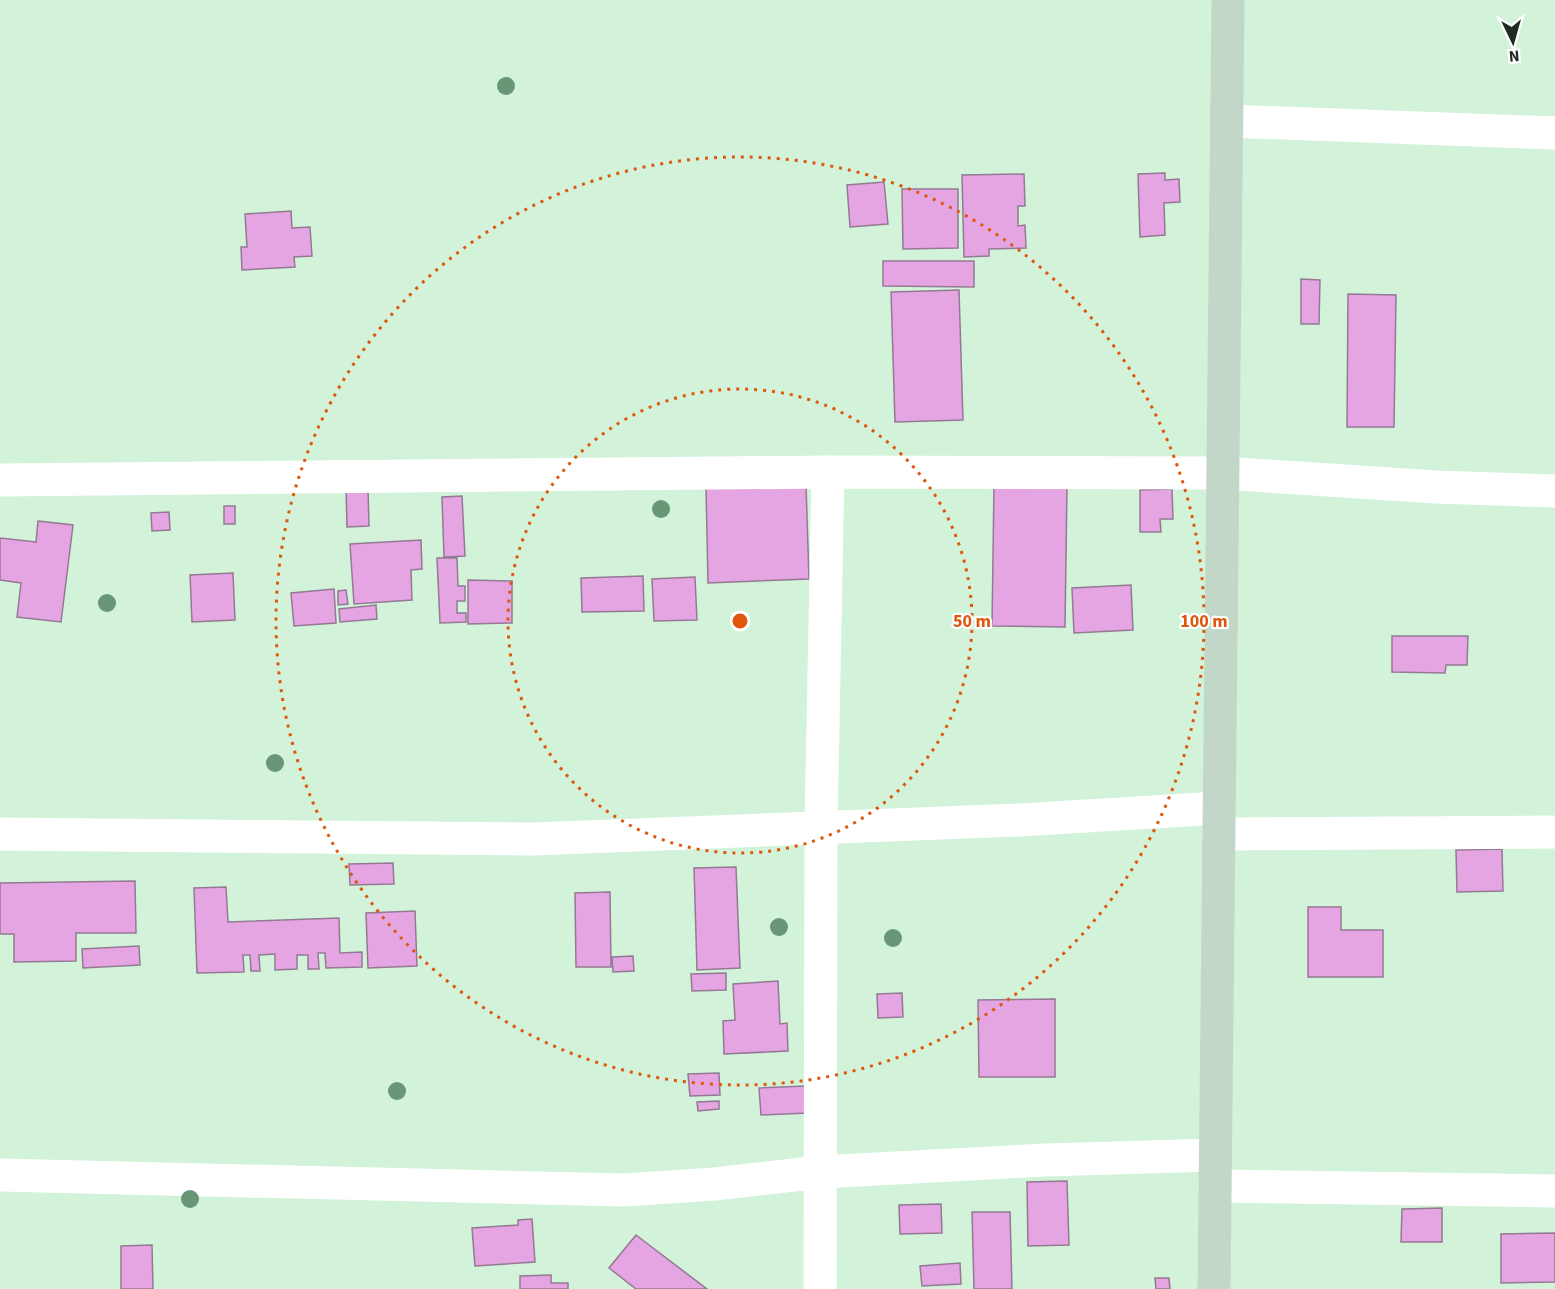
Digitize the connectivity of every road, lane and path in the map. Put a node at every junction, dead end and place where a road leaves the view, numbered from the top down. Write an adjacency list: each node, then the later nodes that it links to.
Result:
1 (1228, 0): 2 (street)
2 (1227, 121): 3 (street); 5 (street)
3 (1555, 133)
4 (828, 472): 5 (street); 6 (street); 9 (street)
5 (1222, 472): 7 (street); 8 (street)
6 (0, 480)
7 (1555, 491)
8 (1219, 821): 9 (street); 10 (street); 12 (street)
9 (821, 827): 11 (street); 13 (street)
10 (1555, 832)
11 (0, 834)
12 (1215, 1171): 13 (street); 15 (street); 17 (street)
13 (820, 1172): 14 (street); 16 (street)
14 (0, 1174)
15 (1555, 1191)
16 (820, 1289)
17 (1214, 1289)

